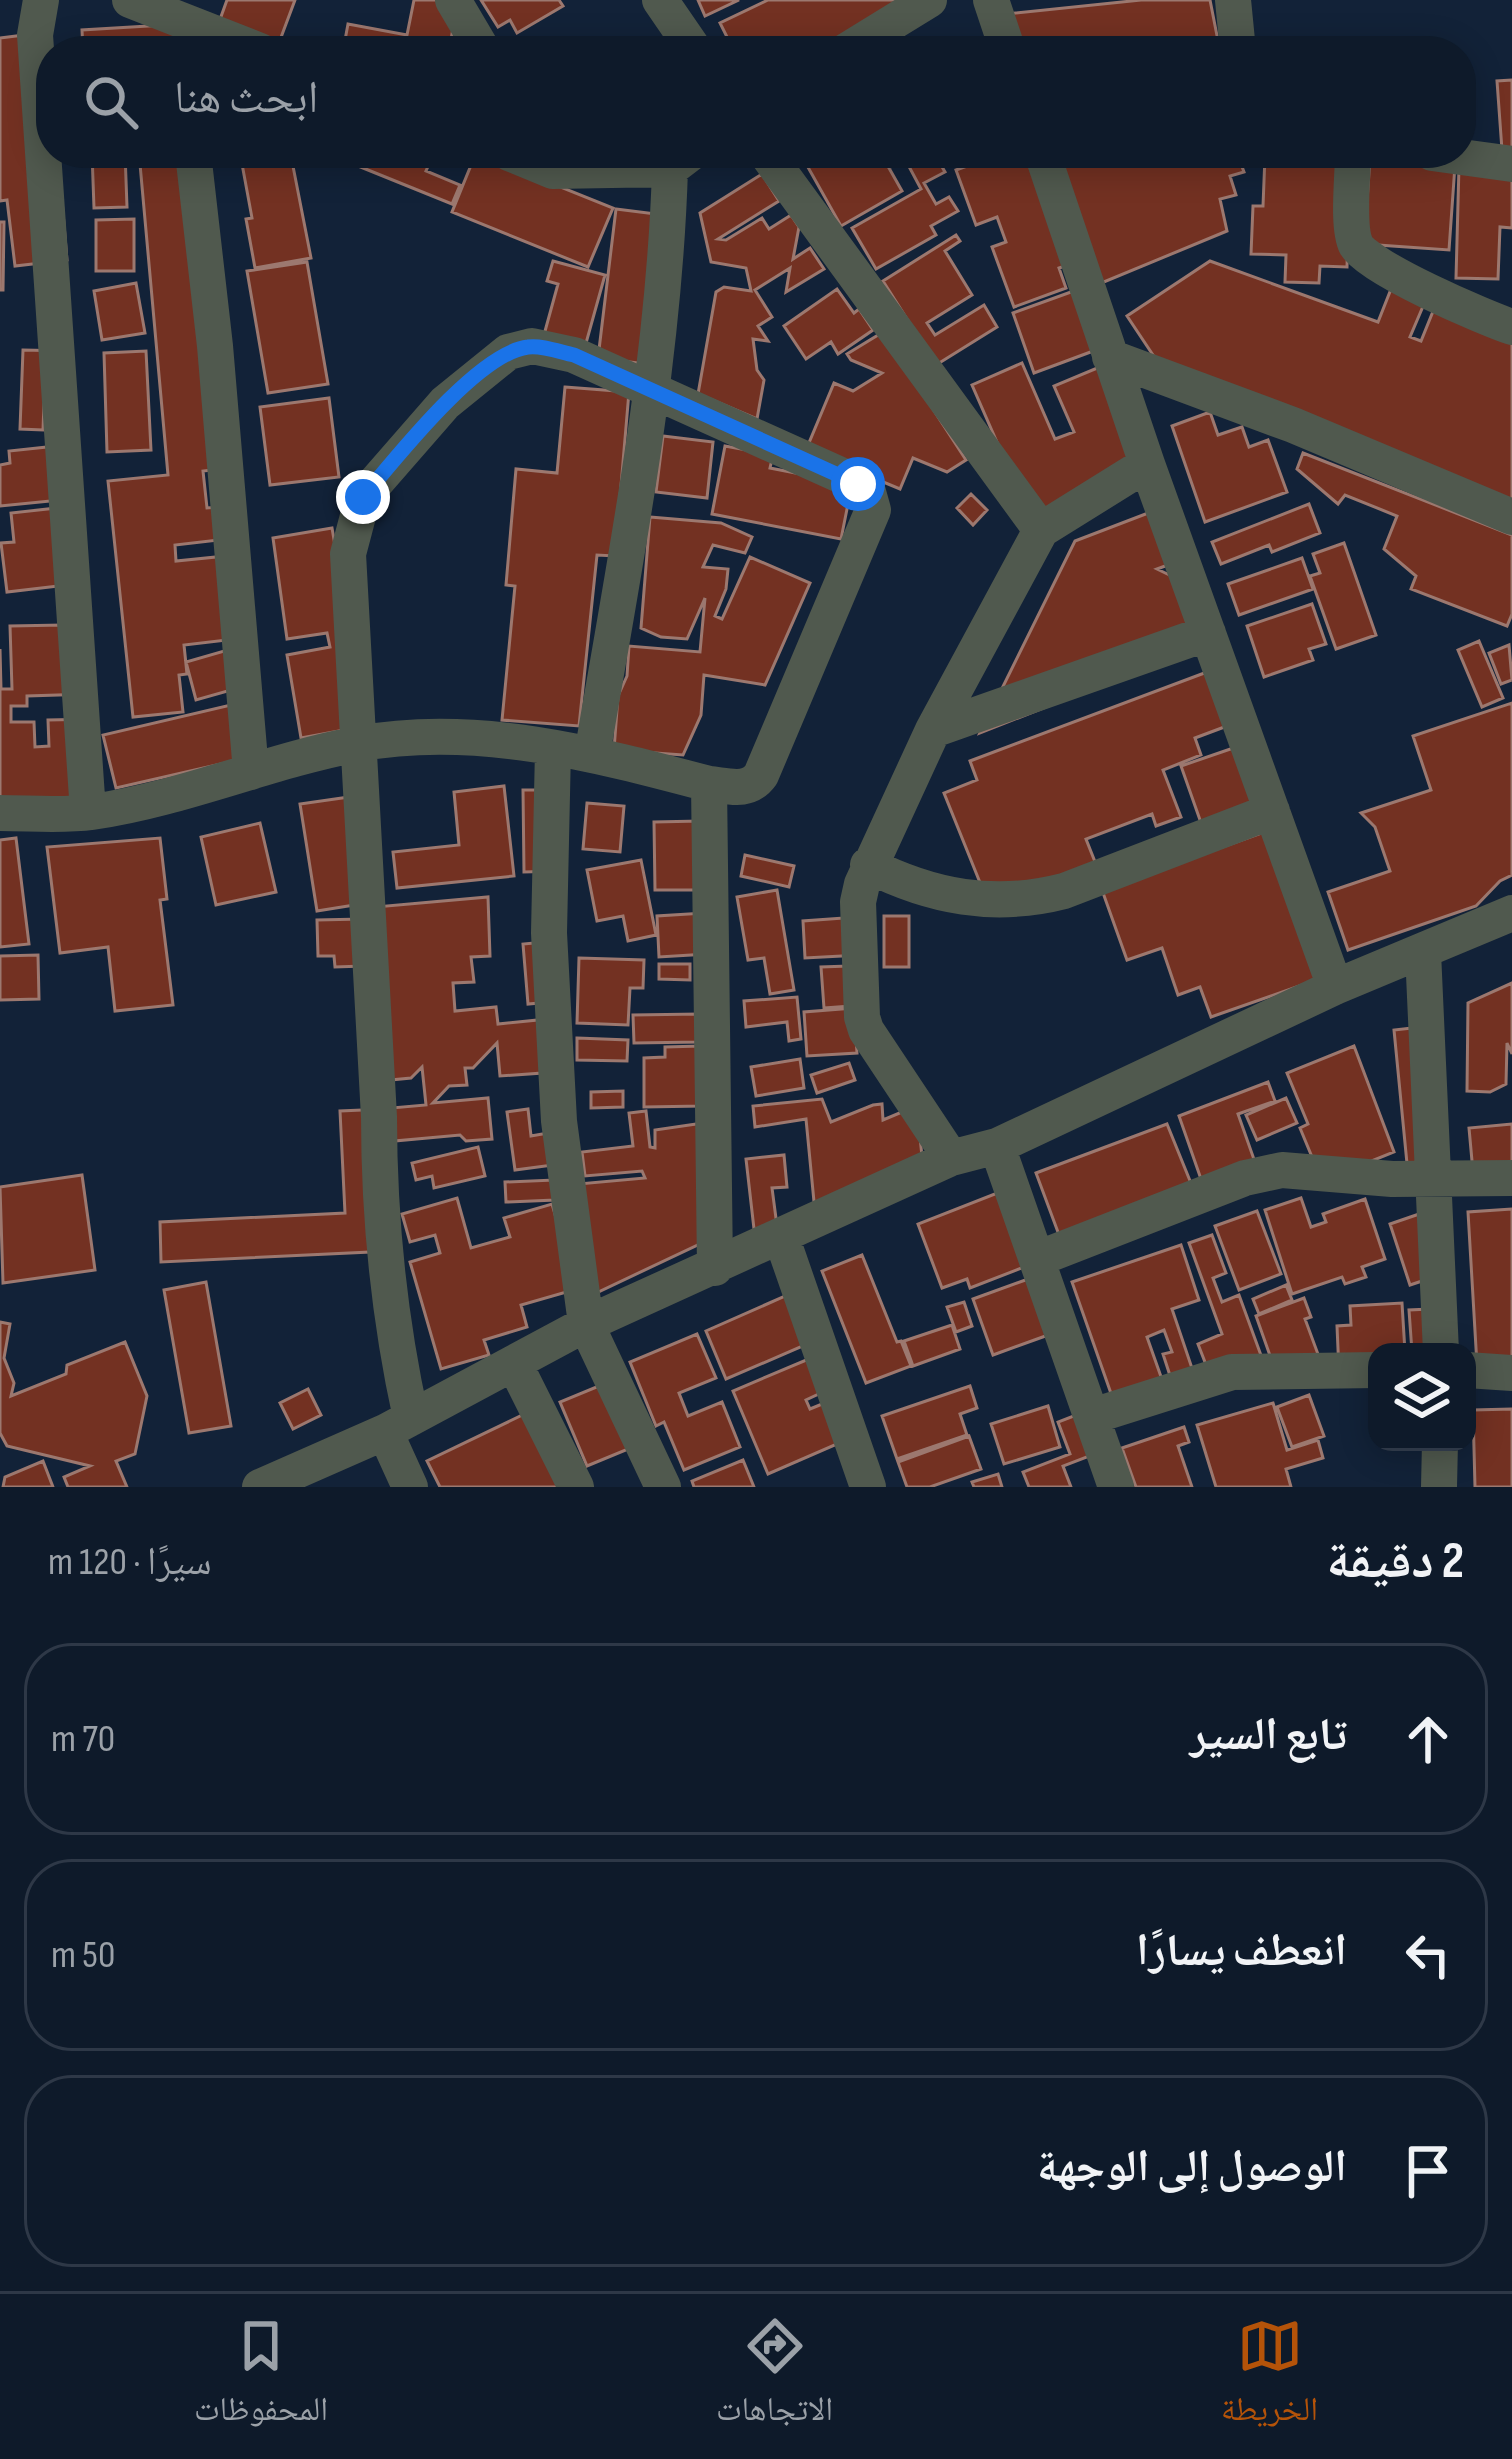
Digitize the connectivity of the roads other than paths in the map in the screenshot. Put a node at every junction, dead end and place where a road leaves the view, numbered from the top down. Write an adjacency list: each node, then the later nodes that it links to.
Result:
1 (130, 0): 8 (street)
2 (453, 0): 9 (street)
3 (660, 0): 10 (street)
4 (929, 0): 11 (street)
5 (991, 0): 12 (street)
6 (1232, 0): 13 (street)
7 (25, 22): 15 (street)
8 (191, 36)
9 (474, 36)
10 (684, 36)
11 (870, 36)
12 (1003, 36)
13 (1236, 36)
14 (1476, 159): 16 (street)
15 (36, 160)
16 (1512, 164)
17 (37, 168): 37 (street)
18 (195, 168): 34 (street)
19 (679, 168): 25 (street)
20 (777, 168): 28 (street)
21 (1047, 168): 24 (street)
22 (1353, 168): 23 (street)
23 (1512, 327)
24 (1110, 357): 26 (street); 27 (street)
25 (653, 393): 31 (street); 33 (street); 35 (street)
26 (1147, 464): 28 (street); 29 (street)
27 (1512, 517)
28 (1041, 530): 30 (street)
29 (1208, 633): 30 (street); 36 (street)
30 (933, 730): 39 (street)
31 (360, 744): 32 (street); 34 (street); 57 (street)
32 (553, 749): 33 (street); 50 (street)
33 (592, 755): 35 (street)
34 (251, 772): 37 (street)
35 (710, 784): 49 (street)
36 (1272, 811): 39 (street); 42 (street)
37 (88, 812): 38 (street)
38 (0, 813)
39 (868, 865): 44 (street)
40 (1512, 913): 41 (street)
41 (1423, 952): 42 (street); 46 (street)
42 (1335, 986): 43 (street)
43 (998, 1145): 44 (street); 48 (street)
44 (951, 1158): 47 (street)
45 (1512, 1178): 46 (street)
46 (1432, 1180): 48 (street); 51 (street)
47 (781, 1236): 49 (street); 63 (street)
48 (1037, 1259): 56 (street)
49 (715, 1268): 50 (street)
50 (586, 1324): 52 (street); 62 (street)
51 (1441, 1343)
52 (515, 1365): 57 (street); 61 (street)
53 (1368, 1370): 56 (street)
54 (1476, 1371): 55 (street)
55 (1512, 1373)
56 (1093, 1416): 64 (street)
57 (398, 1425): 59 (street); 60 (street)
58 (1440, 1451): 65 (street)
59 (260, 1487)
60 (410, 1487)
61 (576, 1487)
62 (664, 1487)
63 (868, 1487)
64 (1116, 1487)
65 (1439, 1487)

